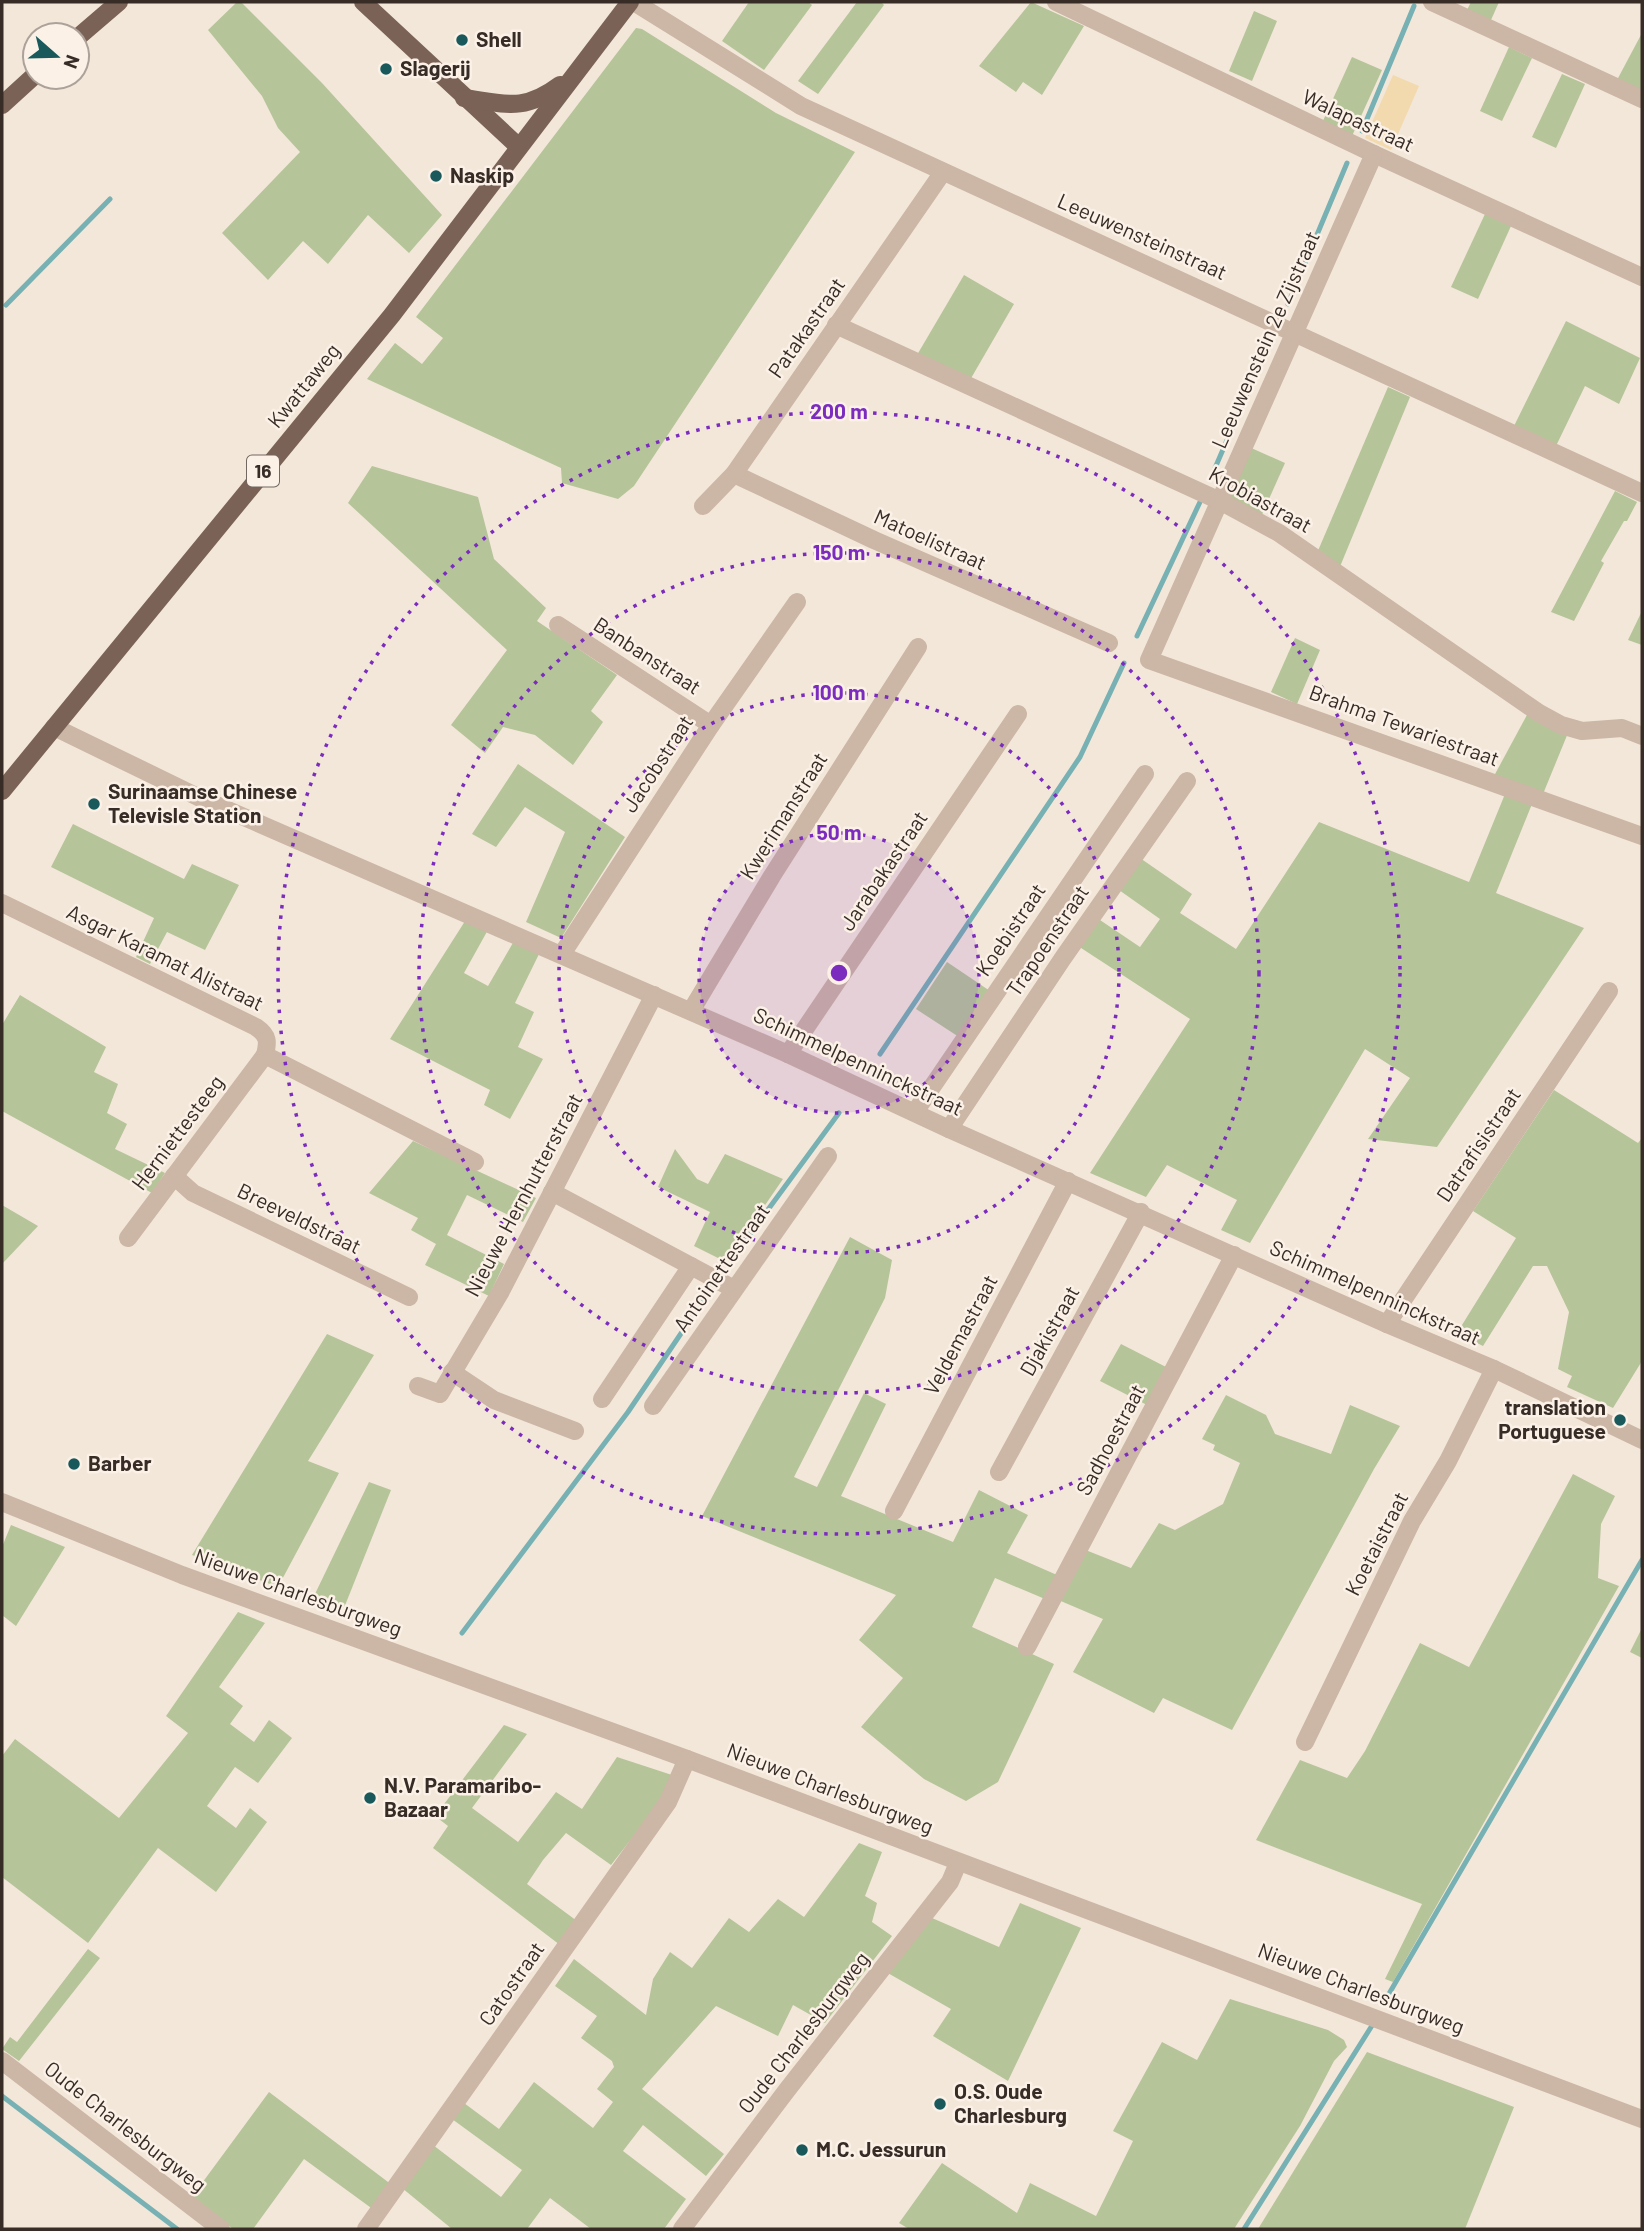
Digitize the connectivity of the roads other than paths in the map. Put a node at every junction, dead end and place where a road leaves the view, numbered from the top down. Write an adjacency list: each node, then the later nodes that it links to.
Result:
1 (119, 2): 6 (main road)
2 (363, 2): 9 (main road)
3 (632, 2): 7 (main road, Kwattaweg / 16); 14 (street, Leeuwensteinstraat)
4 (1056, 2): 13 (street, Walapastraat)
5 (1432, 2): 10 (street)
6 (91, 26)
7 (575, 74): 9 (main road); 12 (main road, Kwattaweg / 16)
8 (21, 88): 11 (main road)
9 (464, 98): 12 (main road)
10 (1642, 99)
11 (2, 105)
12 (519, 147): 29 (main road, Kwattaweg / 16)
13 (1374, 154): 15 (street, Walapastraat); 17 (street, Leeuwenstein 2e Zijstraat)
14 (943, 172): 16 (street, Patakastraat); 17 (street, Leeuwensteinstraat)
15 (1642, 277)
16 (836, 325): 18 (street, Patakastraat); 20 (street, Krobiastraat)
17 (1295, 332): 19 (street, Leeuwensteinstraat); 20 (street, Leeuwenstein 2e Zijstraat)
18 (734, 474): 21 (street, Patakastraat); 24 (street, Matoelistraat)
19 (1642, 494)
20 (1220, 501): 26 (street, Leeuwenstein 2e Zijstraat); 30 (street, Krobiastraat)
21 (703, 506)
22 (797, 602): 28 (street, Jacobstraat)
23 (558, 625): 28 (street, Banbanstraat)
24 (1109, 643)
25 (918, 647): 39 (street, Kwerimanstraat)
26 (1149, 660): 34 (street, Brahma Tewariestraat)
27 (1018, 714): 40 (street, Jarabakastraat)
28 (711, 725): 36 (street, Jacobstraat)
29 (54, 727): 33 (main road, Kwattaweg / 16); 36 (street, Schimmelpenninckstraat)
30 (1642, 736)
31 (1145, 774): 42 (street, Koebistraat)
32 (1187, 781): 43 (street, Trapoenstraat)
33 (2, 791)
34 (1642, 836)
35 (2, 903): 41 (street, Asgar Karamat Alistraat)
36 (562, 954): 38 (street, Schimmelpenninckstraat)
37 (1609, 991): 55 (street, Datrafisistraat)
38 (654, 995): 39 (street, Schimmelpenninckstraat); 48 (street, Nieuwe Hernhutterstraat)
39 (691, 1011): 40 (street, Schimmelpenninckstraat)
40 (788, 1054): 42 (street, Schimmelpenninckstraat)
41 (265, 1055): 45 (street); 46 (street, Herniettesteeg)
42 (915, 1112): 43 (street, Schimmelpenninckstraat)
43 (949, 1129): 47 (street, Schimmelpenninckstraat)
44 (828, 1156): 53 (street, Antoinettestraat)
45 (475, 1162)
46 (174, 1176): 50 (street, Herniettesteeg); 54 (street, Breeveldstraat)
47 (1068, 1181): 49 (street, Schimmelpenninckstraat); 65 (street, Veldemastraat)
48 (552, 1192): 52 (street); 57 (street, Nieuwe Hernhutterstraat)
49 (1141, 1212): 51 (street, Schimmelpenninckstraat); 63 (street, Djakistraat)
50 (128, 1238)
51 (1234, 1255): 55 (street, Schimmelpenninckstraat); 66 (street, Sadhoestraat)
52 (691, 1266): 53 (street); 59 (street)
53 (734, 1289): 60 (street, Antoinettestraat)
54 (409, 1297)
55 (1387, 1324): 56 (street, Schimmelpenninckstraat)
56 (1494, 1369): 62 (street, Schimmelpenninckstraat); 67 (street, Koetaistraat)
57 (452, 1372): 58 (street, Nieuwe Hernhutterstraat); 61 (street)
58 (418, 1386)
59 (602, 1399)
60 (653, 1406)
61 (575, 1431)
62 (1639, 1433)
63 (999, 1472)
64 (2, 1502): 68 (street, Nieuwe Charlesburgweg)
65 (894, 1511)
66 (1027, 1647)
67 (1305, 1742)
68 (687, 1759): 69 (street, Nieuwe Charlesburgweg); 73 (street, Catostraat)
69 (958, 1863): 71 (street, Nieuwe Charlesburgweg); 74 (street, Oude Charlesburgweg)
70 (2, 2061): 72 (street, Oude Charlesburgweg)
71 (1642, 2119)
72 (221, 2229)
73 (366, 2229)
74 (682, 2229)

